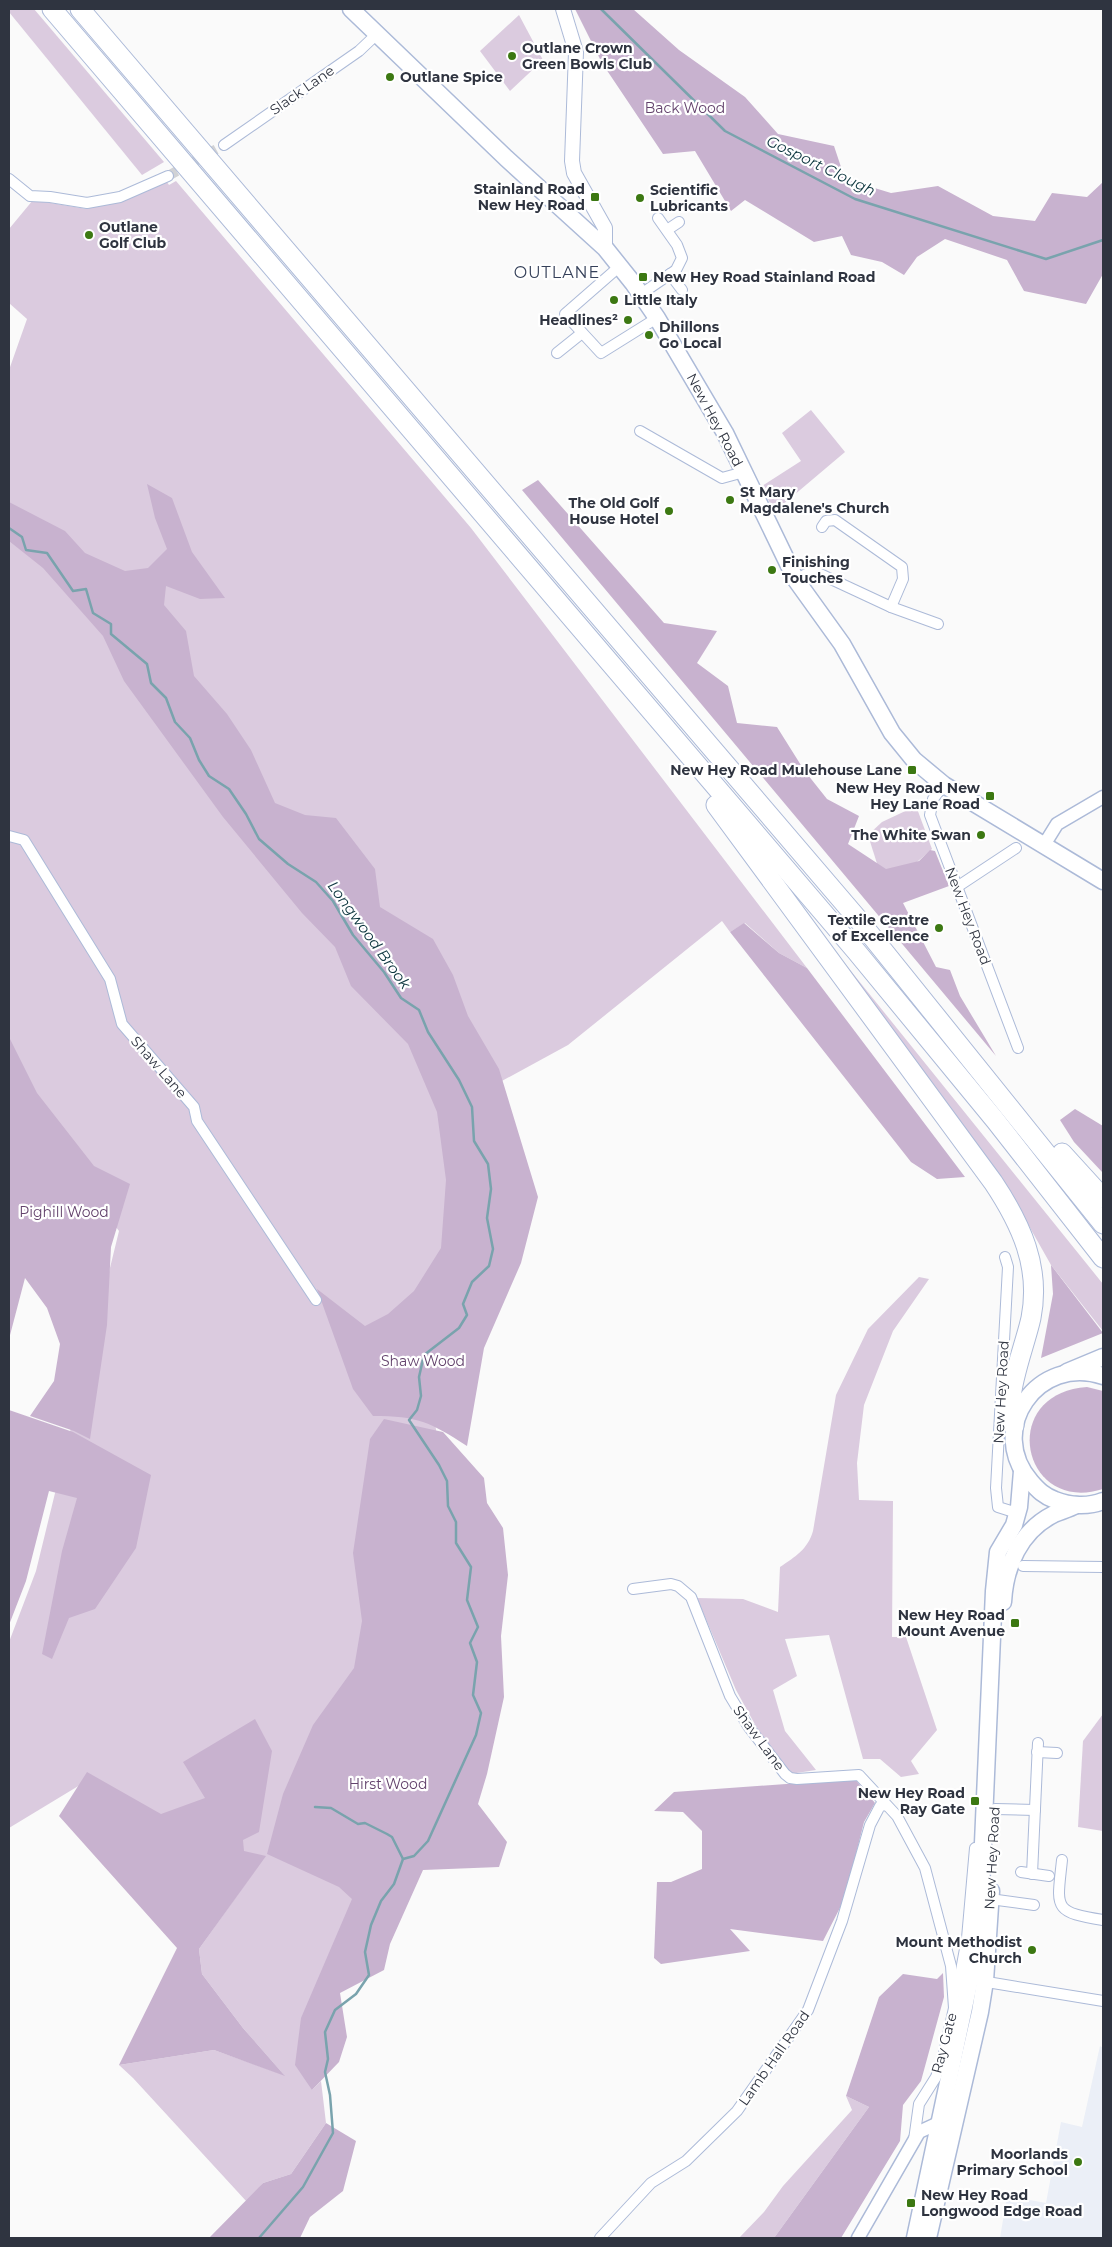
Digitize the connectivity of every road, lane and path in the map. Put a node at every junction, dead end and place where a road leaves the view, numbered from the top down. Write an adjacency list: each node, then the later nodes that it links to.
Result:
1 (52, 9): 26 (highway)
2 (80, 9): 34 (highway)
3 (351, 9): 5 (main road, New Hey Road)
4 (563, 9): 12 (main road)
5 (378, 33): 6 (street, Slack Lane); 12 (main road, New Hey Road)
6 (224, 145)
7 (168, 176): 8 (street)
8 (9, 179)
9 (658, 218): 11 (street)
10 (679, 222): 11 (street)
11 (667, 230): 14 (street)
12 (606, 248): 13 (main road, New Hey Road)
13 (620, 266): 16 (main road, New Hey Road); 18 (street)
14 (670, 274): 15 (street); 16 (street)
15 (682, 290)
16 (641, 294): 17 (main road, New Hey Road)
17 (657, 318): 18 (street); 21 (main road, New Hey Road)
18 (582, 332): 19 (street)
19 (557, 353)
20 (640, 430): 21 (street)
21 (744, 472): 23 (main road, New Hey Road)
22 (822, 527): 24 (street)
23 (796, 580): 24 (street); 27 (main road, New Hey Road)
24 (891, 607): 25 (street)
25 (938, 624)
26 (622, 677): 39 (highway); 44 (highway)
27 (944, 785): 30 (main road, New Hey Road); 33 (street, New Hey Road)
28 (1103, 797): 30 (street)
29 (9, 836): 40 (street, Shaw Lane)
30 (1044, 845): 32 (main road, New Hey Road)
31 (1016, 848): 33 (street)
32 (1103, 881)
33 (957, 887): 35 (street, New Hey Road)
34 (943, 1023): 36 (highway); 37 (highway)
35 (1018, 1048)
36 (1103, 1198)
37 (1103, 1224)
38 (1006, 1257): 48 (street, New Hey Road)
39 (1103, 1258)
40 (316, 1300)
41 (1103, 1358): 42 (main road)
42 (1067, 1372): 43 (main road); 44 (main road)
43 (1103, 1376)
44 (1014, 1426): 45 (main road)
45 (1022, 1471): 47 (main road); 48 (main road, New Hey Road)
46 (1101, 1503): 47 (main road)
47 (1076, 1506): 49 (main road, New Hey Road)
48 (1017, 1513): 49 (main road); 53 (main road, New Hey Road)
49 (1046, 1519): 56 (main road, New Hey Road)
50 (1023, 1566): 51 (street)
51 (1103, 1567)
52 (633, 1589): 55 (street, Shaw Lane)
53 (988, 1750): 63 (main road, New Hey Road); 65 (street, New Hey Road)
54 (1057, 1753): 57 (street)
55 (886, 1805): 65 (street, Ray Gate); 69 (street, Lamb Hall Road)
56 (995, 1809): 57 (street); 60 (main road, New Hey Road)
57 (1035, 1810): 59 (street)
58 (1062, 1860): 62 (street)
59 (1049, 1876)
60 (990, 1900): 61 (street); 63 (main road, New Hey Road)
61 (1034, 1905)
62 (1103, 1920)
63 (978, 1980): 64 (street); 66 (main road, New Hey Road)
64 (1103, 2001)
65 (954, 2008): 67 (street, Ray Gate)
66 (948, 2120): 67 (street); 68 (main road, New Hey Road)
67 (914, 2141): 68 (street); 70 (street)
68 (939, 2157): 71 (main road, New Hey Road); 72 (main road, New Hey Road)
69 (600, 2238)
70 (858, 2238)
71 (915, 2238)
72 (928, 2238)

